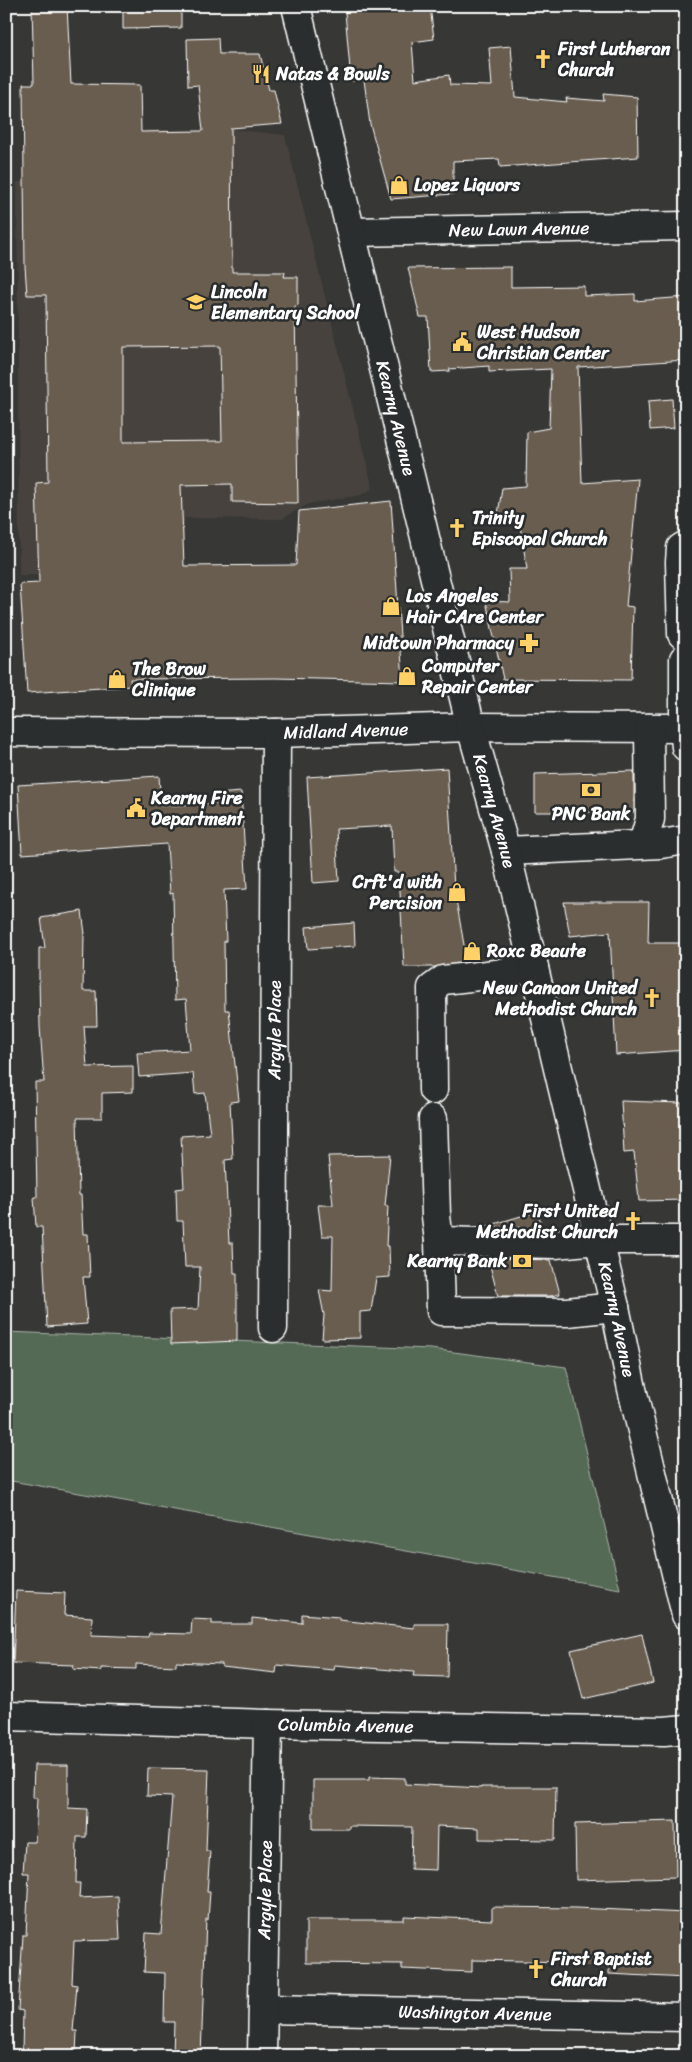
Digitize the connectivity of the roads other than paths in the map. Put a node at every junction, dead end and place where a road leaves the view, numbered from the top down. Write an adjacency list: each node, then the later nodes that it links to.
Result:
1 (296, 6): 3 (street, Kearny Avenue)
2 (686, 226): 3 (street, New Lawn Avenue)
3 (351, 232): 5 (street, Kearny Avenue)
4 (686, 545): 9 (street)
5 (471, 727): 6 (street, Midland Avenue); 8 (street, Midland Avenue); 12 (street, Kearny Avenue)
6 (649, 728): 9 (street, Midland Avenue); 11 (street)
7 (6, 732): 8 (street, Midland Avenue)
8 (276, 733): 20 (street, Argyle Place)
9 (685, 734)
10 (686, 840): 11 (street)
11 (643, 844): 12 (street)
12 (506, 851): 13 (street, Kearny Avenue)
13 (534, 967): 14 (street); 16 (street, Kearny Avenue)
14 (432, 1090)
15 (433, 1119): 18 (street)
16 (599, 1240): 17 (street); 18 (street); 19 (street, Kearny Avenue)
17 (686, 1240)
18 (440, 1242): 19 (street)
19 (615, 1308): 21 (street, Kearny Avenue)
20 (272, 1328)
21 (686, 1616)
22 (6, 1716): 23 (street, Columbia Avenue)
23 (268, 1724): 24 (street, Columbia Avenue); 25 (street, Argyle Place)
24 (686, 1729)
25 (264, 2009): 26 (street, Washington Avenue); 27 (street, Argyle Place)
26 (686, 2017)
27 (262, 2056)

